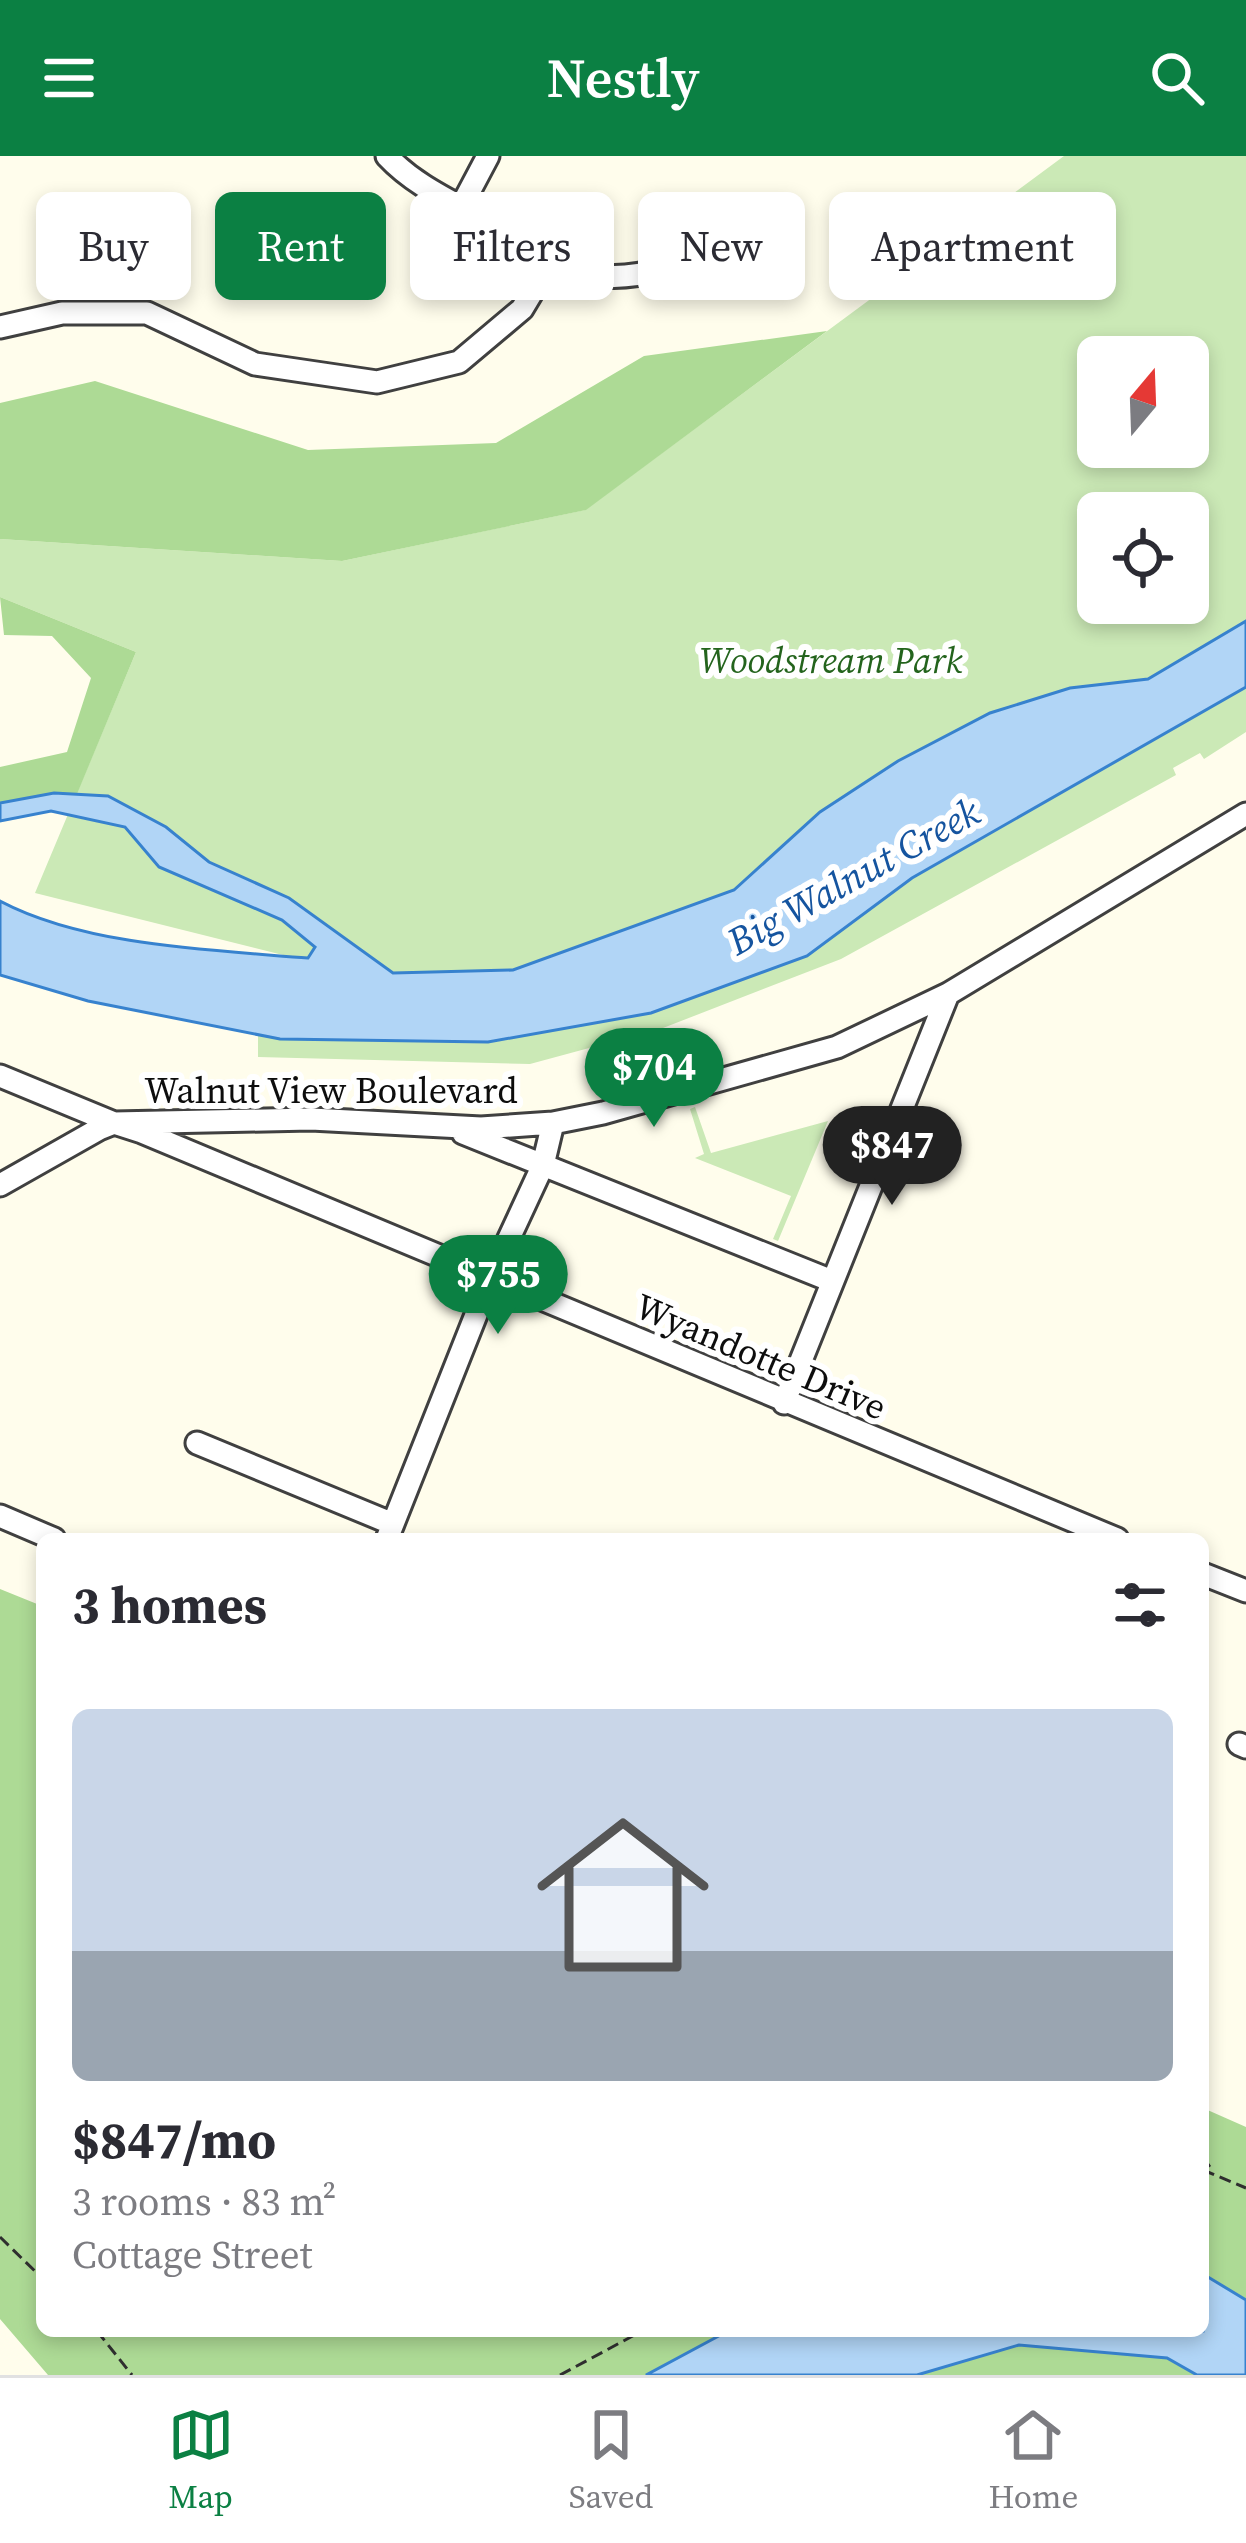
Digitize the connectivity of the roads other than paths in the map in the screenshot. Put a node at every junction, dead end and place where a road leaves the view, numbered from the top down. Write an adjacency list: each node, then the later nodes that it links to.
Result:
1 (387, 156): 3 (street)
2 (488, 156): 4 (street)
3 (435, 192)
4 (469, 192)
5 (528, 300): 6 (street)
6 (0, 327)
7 (1246, 814): 8 (street, Walnut View Boulevard)
8 (948, 994): 10 (street, Walnut View Boulevard); 16 (street)
9 (0, 1076): 11 (street, Walnut View Boulevard)
10 (553, 1123): 12 (street, Walnut View Boulevard); 13 (street)
11 (114, 1124): 12 (street, Walnut View Boulevard); 14 (street); 15 (street, Wyandotte Drive)
12 (451, 1128): 13 (street)
13 (543, 1165): 15 (street); 16 (street)
14 (0, 1185)
15 (491, 1277): 17 (street, Wyandotte Drive); 20 (street)
16 (832, 1281): 17 (street)
17 (784, 1402): 22 (street, Wyandotte Drive)
18 (197, 1442): 20 (street)
19 (0, 1516): 21 (street)
20 (390, 1531)
21 (40, 1533)
22 (1090, 1533)
23 (1209, 1576): 24 (street)
24 (1246, 1591)

